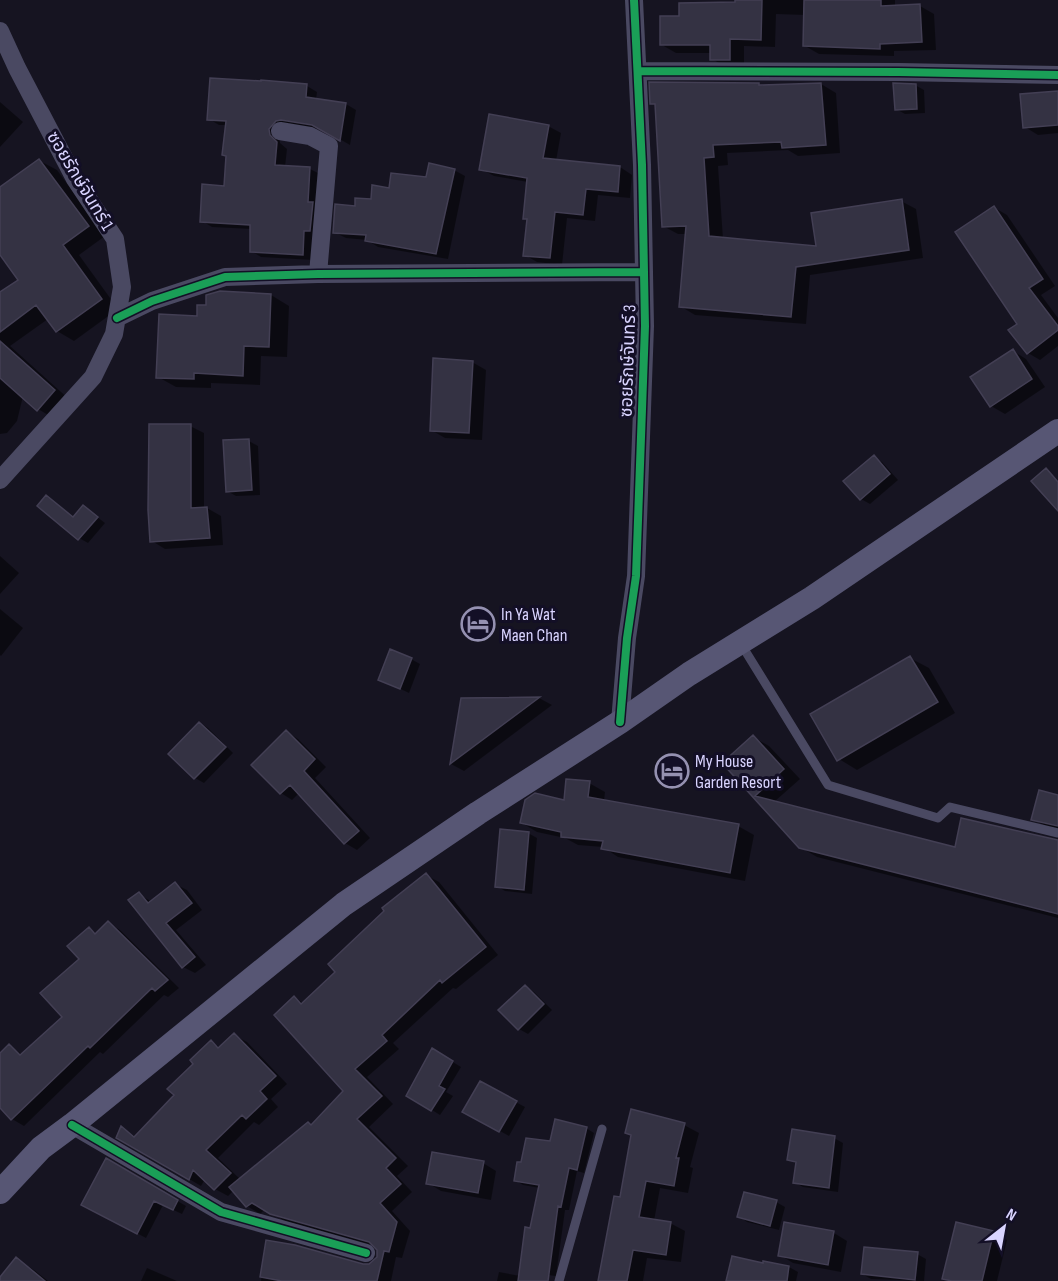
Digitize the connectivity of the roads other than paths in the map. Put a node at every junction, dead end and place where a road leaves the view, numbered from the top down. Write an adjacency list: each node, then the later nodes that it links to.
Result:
1 (634, 0): 3 (street, ซอยรักษ์จันทร์ 3)
2 (0, 31): 8 (street, ซอยรักษ์จันทร์ 1)
3 (638, 71): 4 (street); 6 (street, ซอยรักษ์จันทร์ 3)
4 (1058, 75)
5 (280, 131): 7 (street)
6 (644, 272): 7 (street); 12 (street, ซอยรักษ์จันทร์ 3)
7 (318, 274): 8 (street)
8 (117, 318): 10 (street, ซอยรักษ์จันทร์ 1)
9 (1058, 431): 11 (main road)
10 (0, 480)
11 (740, 642): 12 (main road); 13 (lane)
12 (620, 722): 14 (main road)
13 (1058, 833)
14 (72, 1125): 16 (main road); 19 (street)
15 (602, 1129): 20 (lane)
16 (41, 1148): 17 (main road); 18 (main road)
17 (0, 1166)
18 (0, 1192)
19 (366, 1253)
20 (559, 1281)

